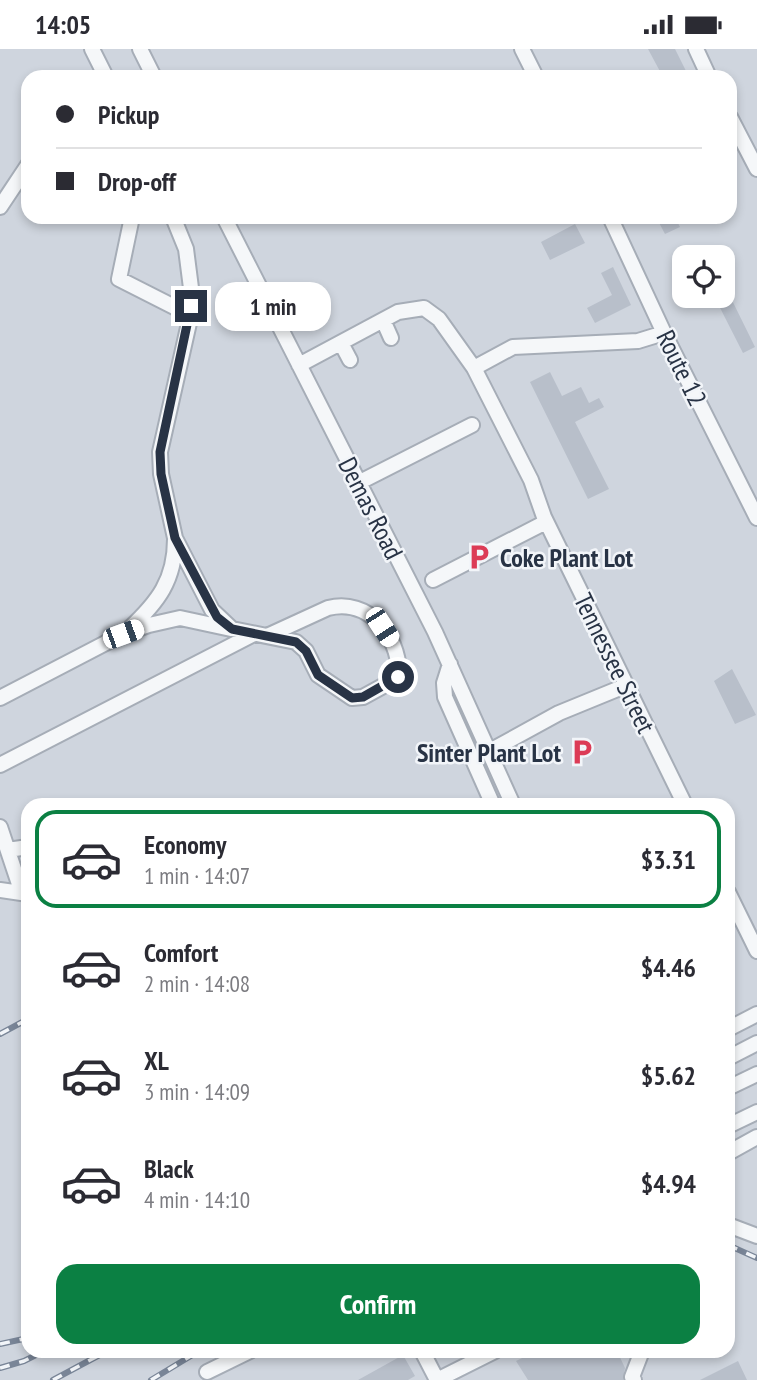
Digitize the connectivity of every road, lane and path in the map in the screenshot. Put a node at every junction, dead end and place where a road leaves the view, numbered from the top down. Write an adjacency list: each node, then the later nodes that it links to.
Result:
1 (92, 49): 5 (street)
2 (140, 49): 6 (street)
3 (522, 49): 7 (street)
4 (696, 49): 8 (street)
5 (102, 70)
6 (150, 70)
7 (532, 70)
8 (706, 70)
9 (737, 130): 10 (street)
10 (757, 169)
11 (21, 176): 12 (street)
12 (0, 207)
13 (131, 224): 17 (street)
14 (176, 224): 17 (street)
15 (228, 224): 23 (street, Demas Road)
16 (613, 224): 19 (street, Route 12)
17 (190, 315): 29 (street)
18 (383, 320): 20 (street); 21 (street); 24 (street, Tennessee Street)
19 (664, 333): 24 (street); 27 (street, Route 12)
20 (391, 338)
21 (341, 342): 22 (street); 23 (street)
22 (350, 361)
23 (299, 365): 26 (street, Demas Road)
24 (474, 368): 28 (street, Tennessee Street)
25 (472, 425): 26 (street)
26 (358, 483): 34 (street, Demas Road)
27 (757, 518)
28 (546, 522): 30 (street); 35 (street, Tennessee Street)
29 (175, 538): 31 (street); 32 (street)
30 (433, 579)
31 (232, 629): 32 (street); 33 (street)
32 (123, 634): 36 (street)
33 (261, 635): 33 (street); 38 (street)
34 (450, 664): 37 (street); 39 (street)
35 (625, 686): 37 (street); 41 (street, Tennessee Street)
36 (0, 698)
37 (490, 751): 40 (street)
38 (0, 765)
39 (490, 798)
40 (510, 798)
41 (681, 798)
42 (0, 827): 44 (street)
43 (21, 848): 44 (street)
44 (8, 850): 45 (street)
45 (21, 883)
46 (0, 890): 47 (street)
47 (21, 893)
48 (735, 906): 49 (street)
49 (757, 951)
50 (757, 1014): 51 (street)
51 (735, 1025)
52 (757, 1043): 53 (street)
53 (735, 1054)
54 (757, 1073): 55 (street)
55 (735, 1084)
56 (757, 1112): 57 (street)
57 (735, 1123)
58 (756, 1138): 59 (street)
59 (735, 1149)
60 (735, 1228): 61 (street)
61 (757, 1236)
62 (221, 1358): 67 (street)
63 (237, 1358): 67 (street)
64 (426, 1358): 68 (street)
65 (481, 1358): 68 (street)
66 (639, 1358): 69 (street)
67 (202, 1376)
68 (437, 1380)
69 (634, 1380)

